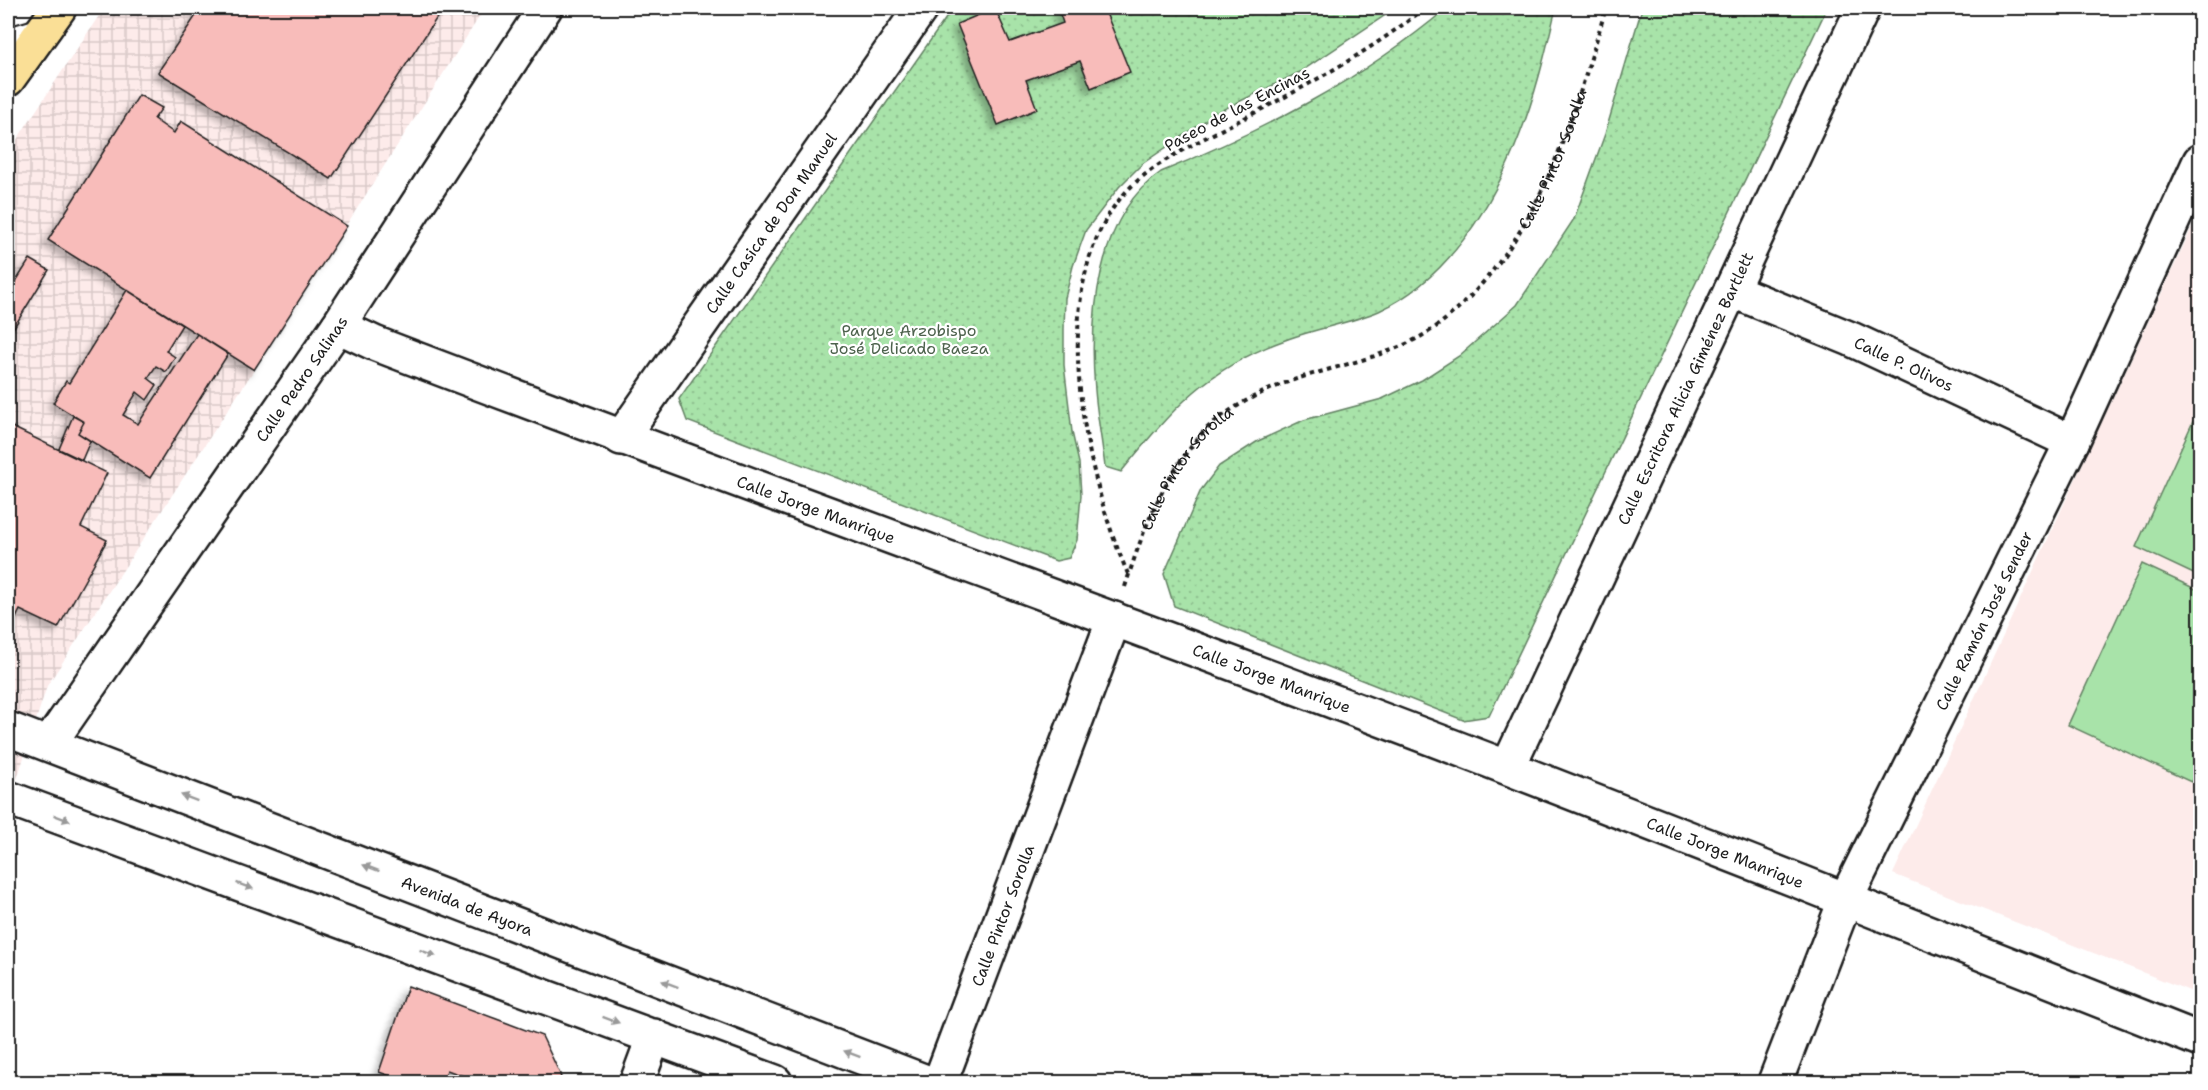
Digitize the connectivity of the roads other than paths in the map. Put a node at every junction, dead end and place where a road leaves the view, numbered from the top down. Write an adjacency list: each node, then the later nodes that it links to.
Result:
1 (545, 8): 9 (street, Calle Pedro Salinas)
2 (921, 8): 10 (street, Calle Casica de Don Manuel)
3 (1863, 8): 8 (street, Calle Escritora Alicia Giménez Bartlett)
4 (53, 17): 5 (lane); 6 (main road)
5 (8, 39)
6 (8, 79)
7 (2200, 161): 11 (street, Calle Ramón José Sender)
8 (1731, 290): 11 (street, Calle P. Olivos); 15 (street, Calle Escritora Alicia Giménez Bartlett)
9 (338, 326): 10 (street, Calle Jorge Manrique); 14 (street, Calle Pedro Salinas)
10 (621, 438): 12 (street, Calle Jorge Manrique)
11 (2073, 442): 17 (street, Calle Ramón José Sender)
12 (1114, 619): 15 (street, Calle Jorge Manrique); 24 (street, Calle Pintor Sorolla)
13 (8, 729): 14 (street, Avenida de Ayora)
14 (49, 744): 20 (street, Avenida de Ayora, one-way to 14)
15 (1508, 767): 17 (street, Calle Jorge Manrique)
16 (8, 798): 18 (street, one-way to 18)
17 (1845, 901): 19 (street, Calle Jorge Manrique); 25 (street, Calle Ramón José Sender)
18 (654, 1036): 21 (street); 22 (street)
19 (2200, 1040)
20 (892, 1076): 23 (street, Avenida de Ayora)
21 (637, 1083)
22 (775, 1083)
23 (926, 1083)
24 (940, 1083)
25 (1775, 1083)

